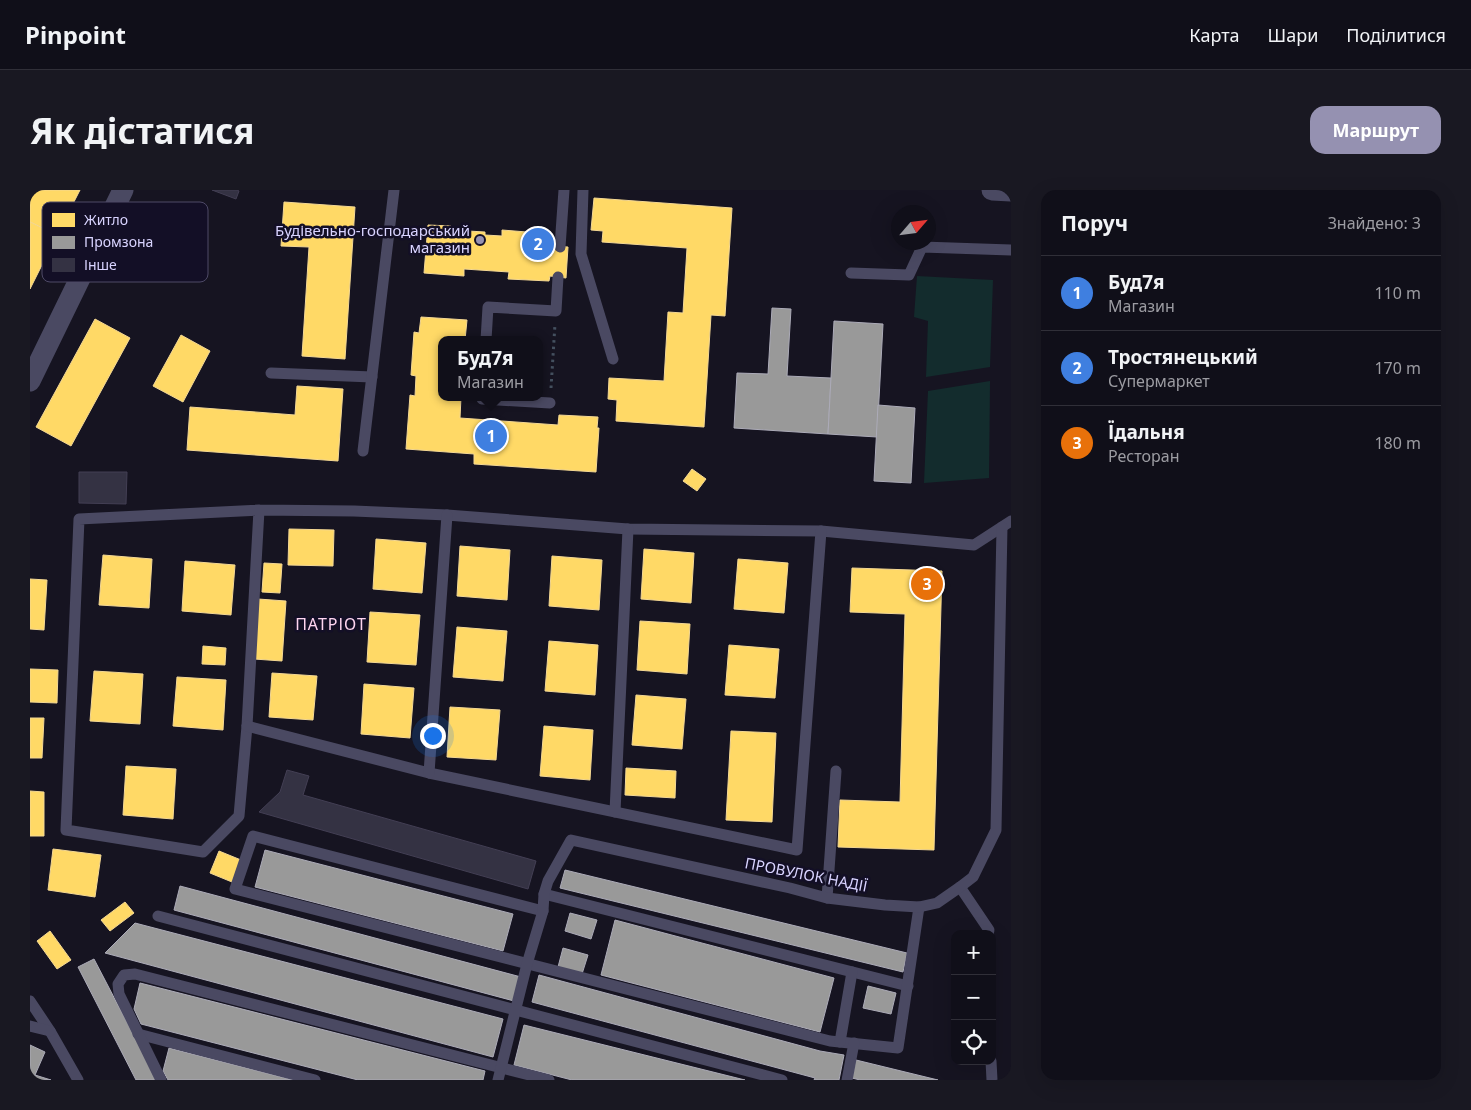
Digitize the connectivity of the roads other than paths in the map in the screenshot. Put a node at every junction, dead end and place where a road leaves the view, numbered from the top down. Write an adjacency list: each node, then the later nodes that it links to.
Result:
1 (123, 190): 7 (street)
2 (394, 190): 16 (lane)
3 (564, 190): 8 (lane)
4 (583, 190): 14 (lane)
5 (992, 190): 6 (street)
6 (1011, 191)
7 (117, 202)
8 (560, 247)
9 (1011, 250): 10 (lane)
10 (852, 273)
11 (558, 277): 13 (lane)
12 (78, 282): 17 (street)
13 (486, 336)
14 (613, 359)
15 (271, 373): 16 (lane)
16 (372, 377): 20 (lane)
17 (30, 380)
18 (516, 401): 19 (lane)
19 (550, 403)
20 (363, 451)
21 (259, 510): 22 (lane); 26 (lane); 26 (lane)
22 (447, 515): 24 (lane); 28 (lane)
23 (1006, 524): 25 (lane); 30 (lane, ПРОВУЛОК НАДІЇ)
24 (628, 529): 25 (lane); 29 (lane)
25 (821, 531): 29 (lane)
26 (246, 726): 28 (lane)
27 (836, 771): 32 (lane)
28 (429, 773): 29 (lane)
29 (615, 812)
30 (960, 887): 33 (lane, ПРОВУЛОК НАДІЇ); 36 (lane)
31 (544, 894): 32 (lane, ПРОВУЛОК НАДІЇ); 34 (lane); 38 (lane)
32 (828, 898): 33 (lane, ПРОВУЛОК НАДІЇ)
33 (919, 907): 39 (lane)
34 (543, 911): 37 (lane); 37 (lane)
35 (158, 916): 41 (lane)
36 (988, 930)
37 (527, 964): 41 (lane); 45 (lane)
38 (852, 972): 39 (lane); 45 (lane)
39 (908, 986): 46 (lane)
40 (30, 1001): 43 (lane)
41 (515, 1009): 48 (lane); 54 (lane)
42 (30, 1026): 43 (lane)
43 (50, 1031): 49 (lane)
44 (138, 1034): 48 (lane); 50 (lane); 51 (lane)
45 (840, 1042): 46 (lane)
46 (854, 1043): 55 (lane)
47 (991, 1065): 56 (lane)
48 (501, 1067): 52 (lane); 53 (lane)
49 (78, 1080)
50 (161, 1080)
51 (315, 1080)
52 (498, 1080)
53 (549, 1080)
54 (782, 1080)
55 (847, 1080)
56 (992, 1080)

